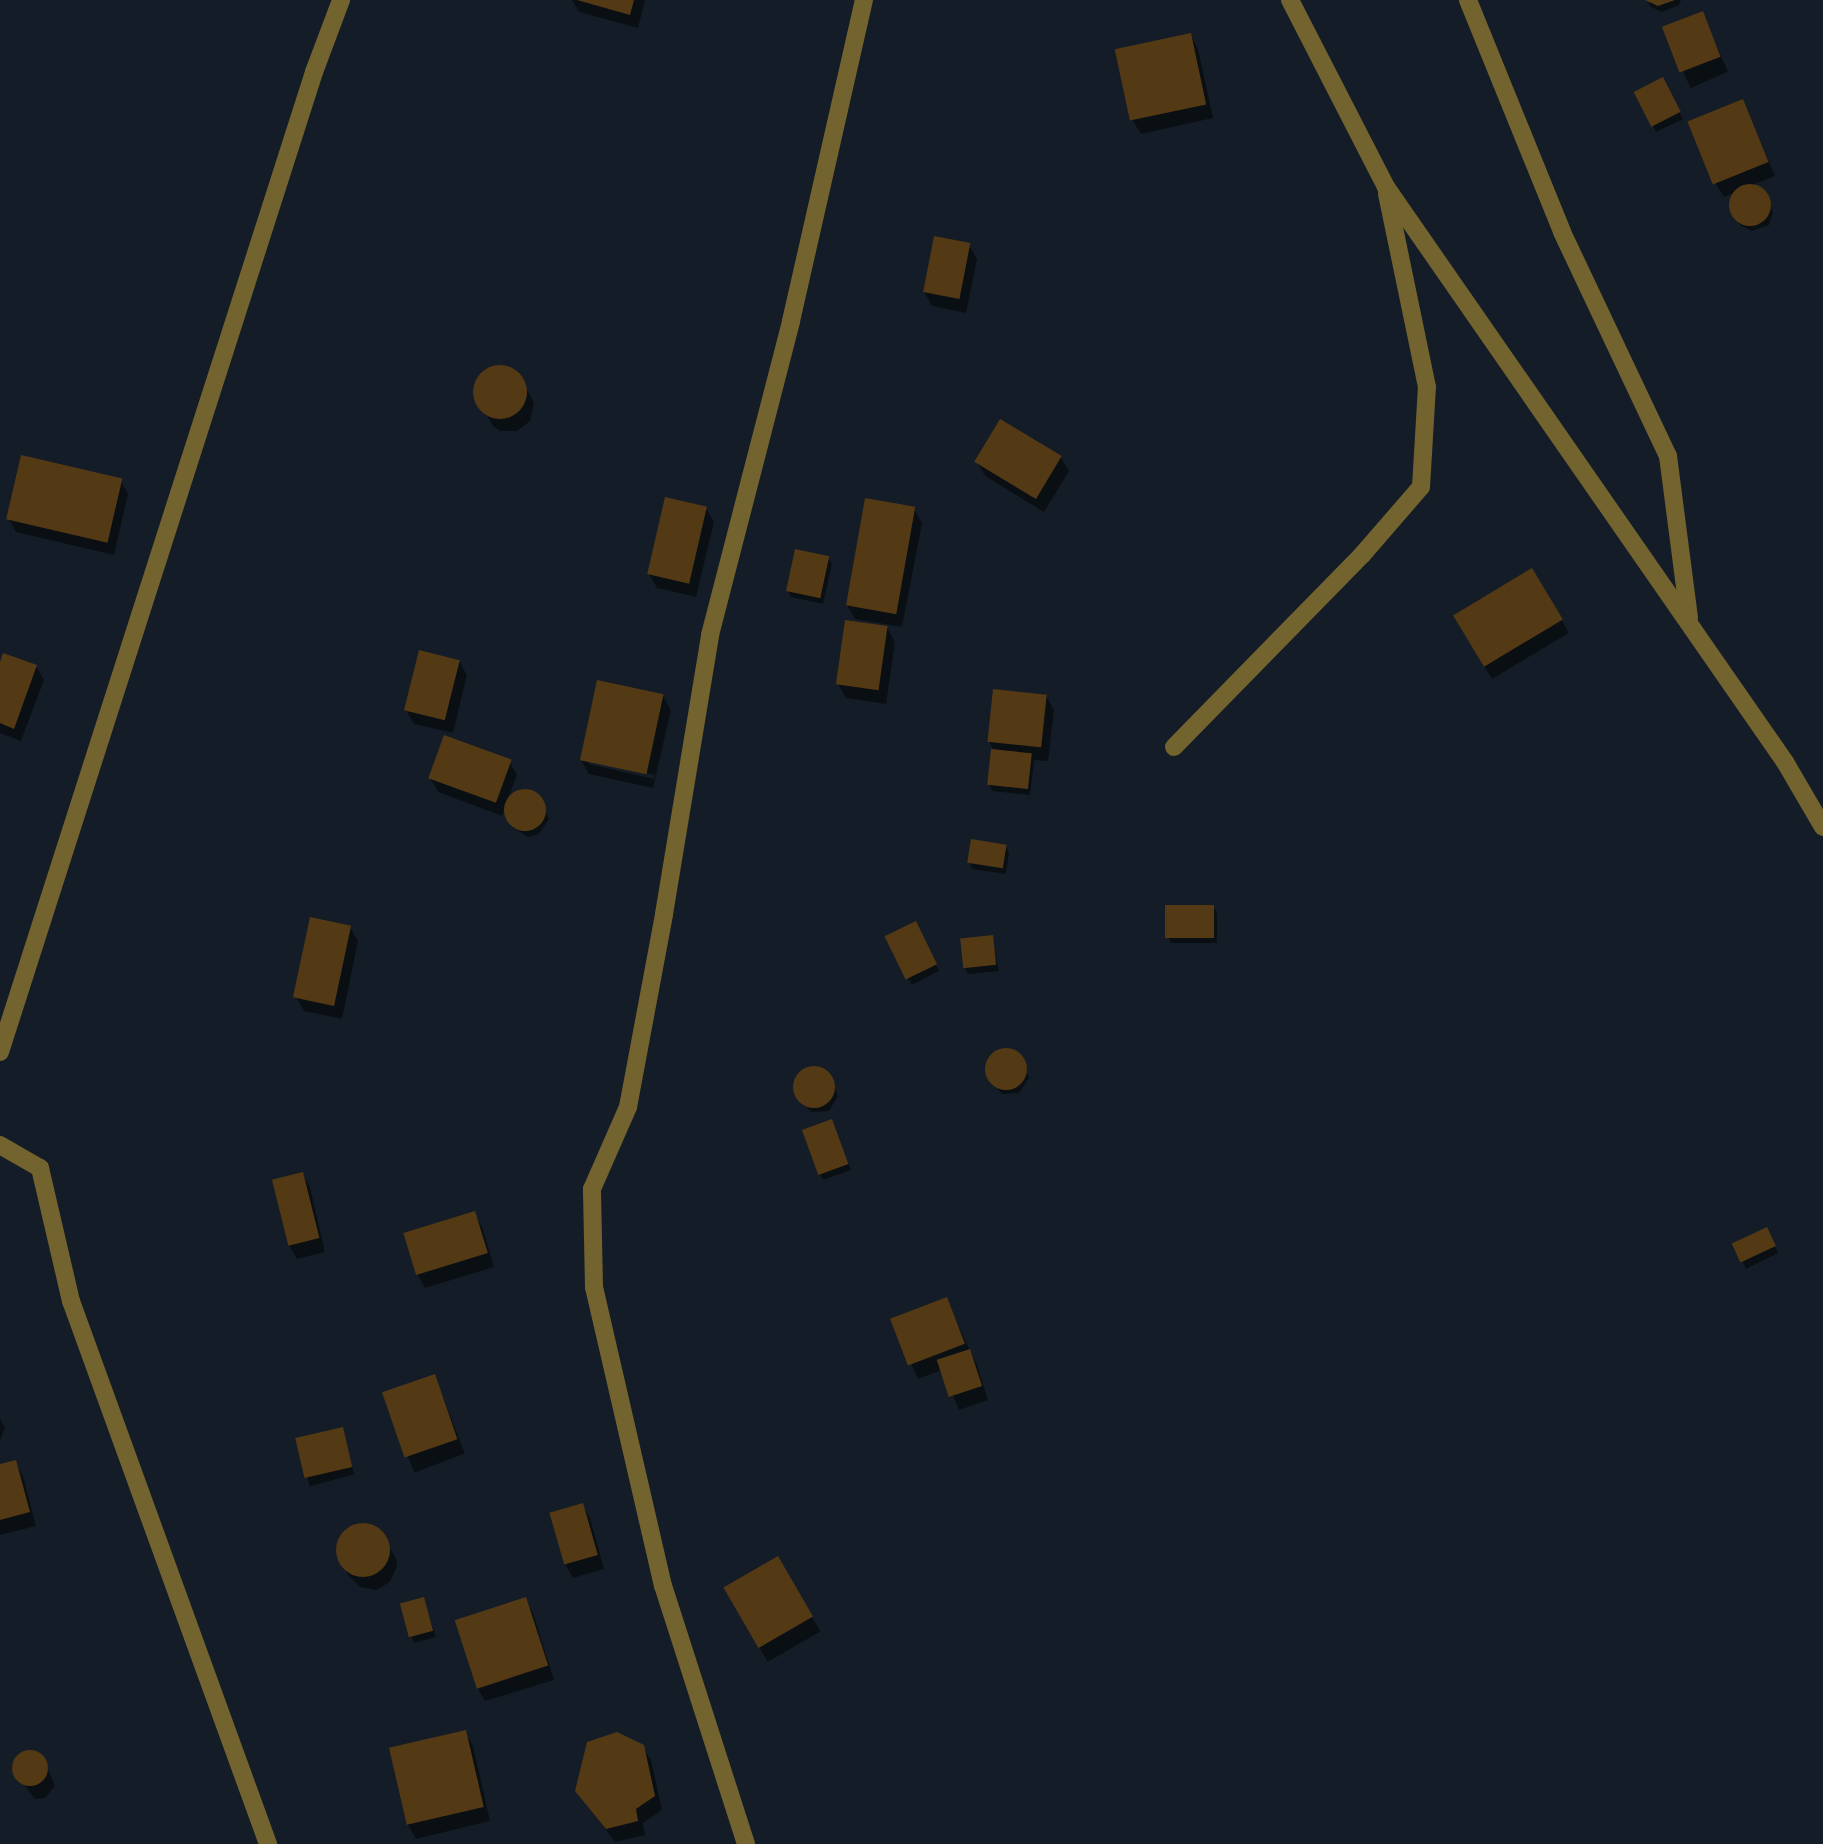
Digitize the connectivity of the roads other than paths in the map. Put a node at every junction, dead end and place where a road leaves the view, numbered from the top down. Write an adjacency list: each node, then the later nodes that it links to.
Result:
1 (341, 0): 9 (street)
2 (864, 0): 12 (street)
3 (1290, 0): 5 (street)
4 (1468, 0): 6 (street)
5 (1386, 187): 6 (street); 7 (street)
6 (1689, 621): 8 (street)
7 (1174, 747)
8 (1823, 827)
9 (0, 1052)
10 (0, 1145): 11 (street)
11 (268, 1844)
12 (746, 1844)

